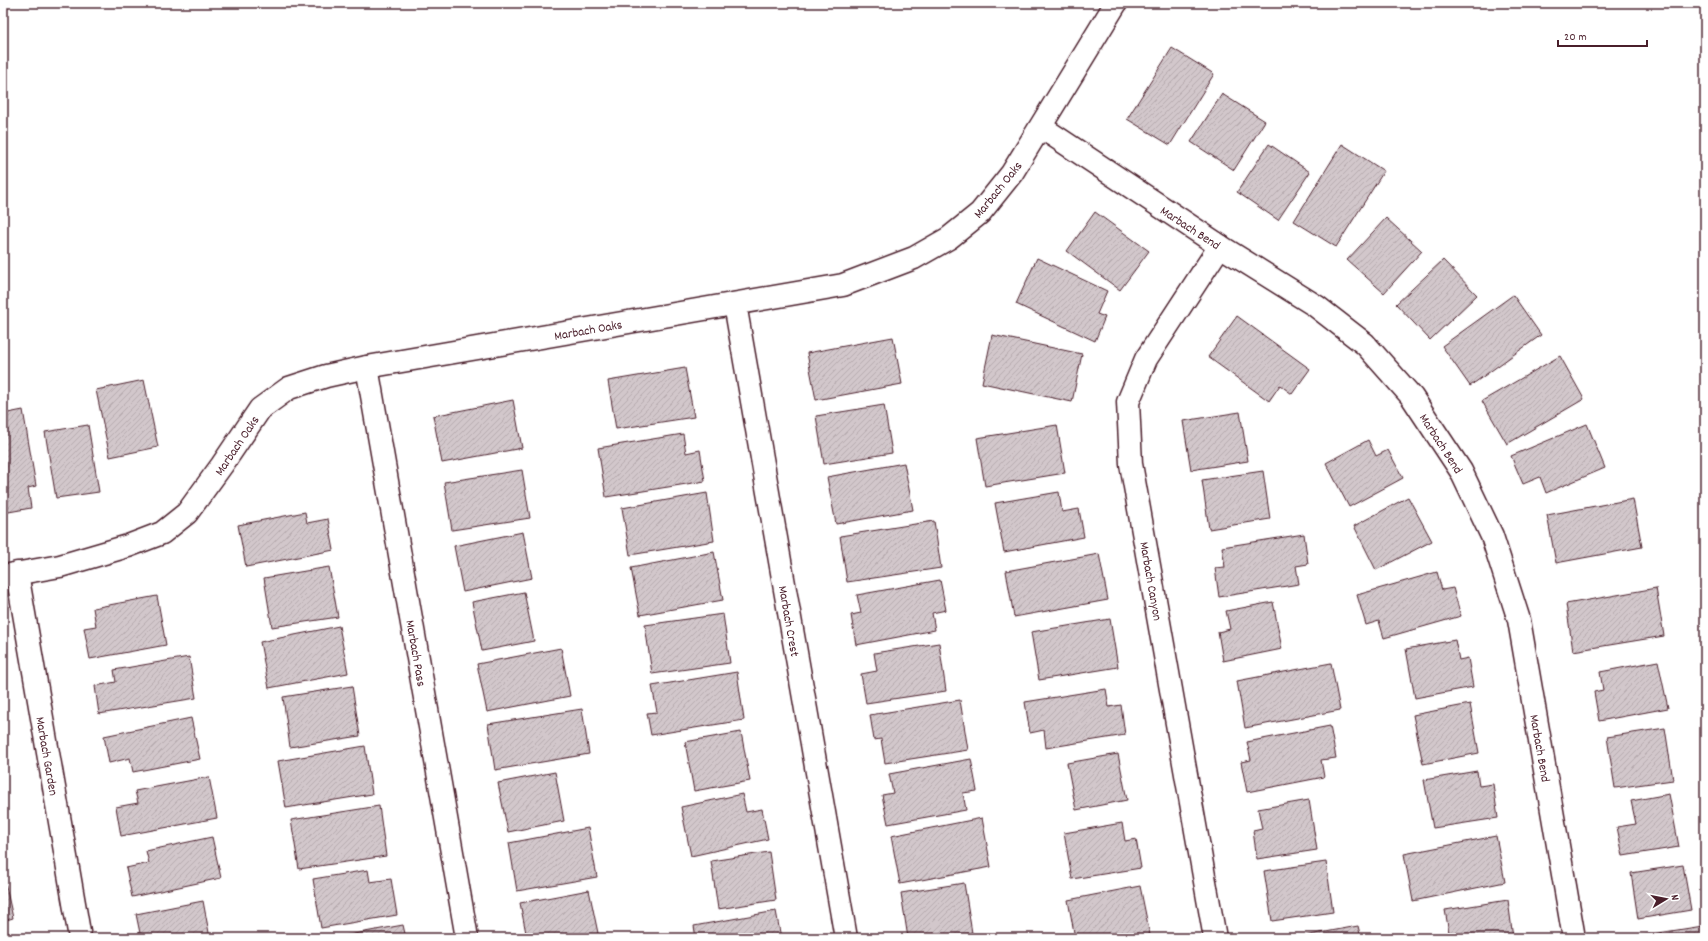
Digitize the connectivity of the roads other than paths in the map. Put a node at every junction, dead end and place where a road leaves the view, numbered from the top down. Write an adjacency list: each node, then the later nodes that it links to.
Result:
1 (1116, 3): 2 (street, Marbach Oaks)
2 (1040, 127): 3 (street, Marbach Bend); 4 (street, Marbach Oaks)
3 (1220, 246): 10 (street, Marbach Canyon); 11 (street, Marbach Bend)
4 (734, 304): 5 (street, Marbach Oaks); 9 (street, Marbach Crest)
5 (366, 367): 6 (street, Marbach Oaks); 8 (street, Marbach Pass)
6 (10, 574): 7 (street, Marbach Garden)
7 (80, 938)
8 (467, 938)
9 (846, 938)
10 (1215, 938)
11 (1574, 938)

